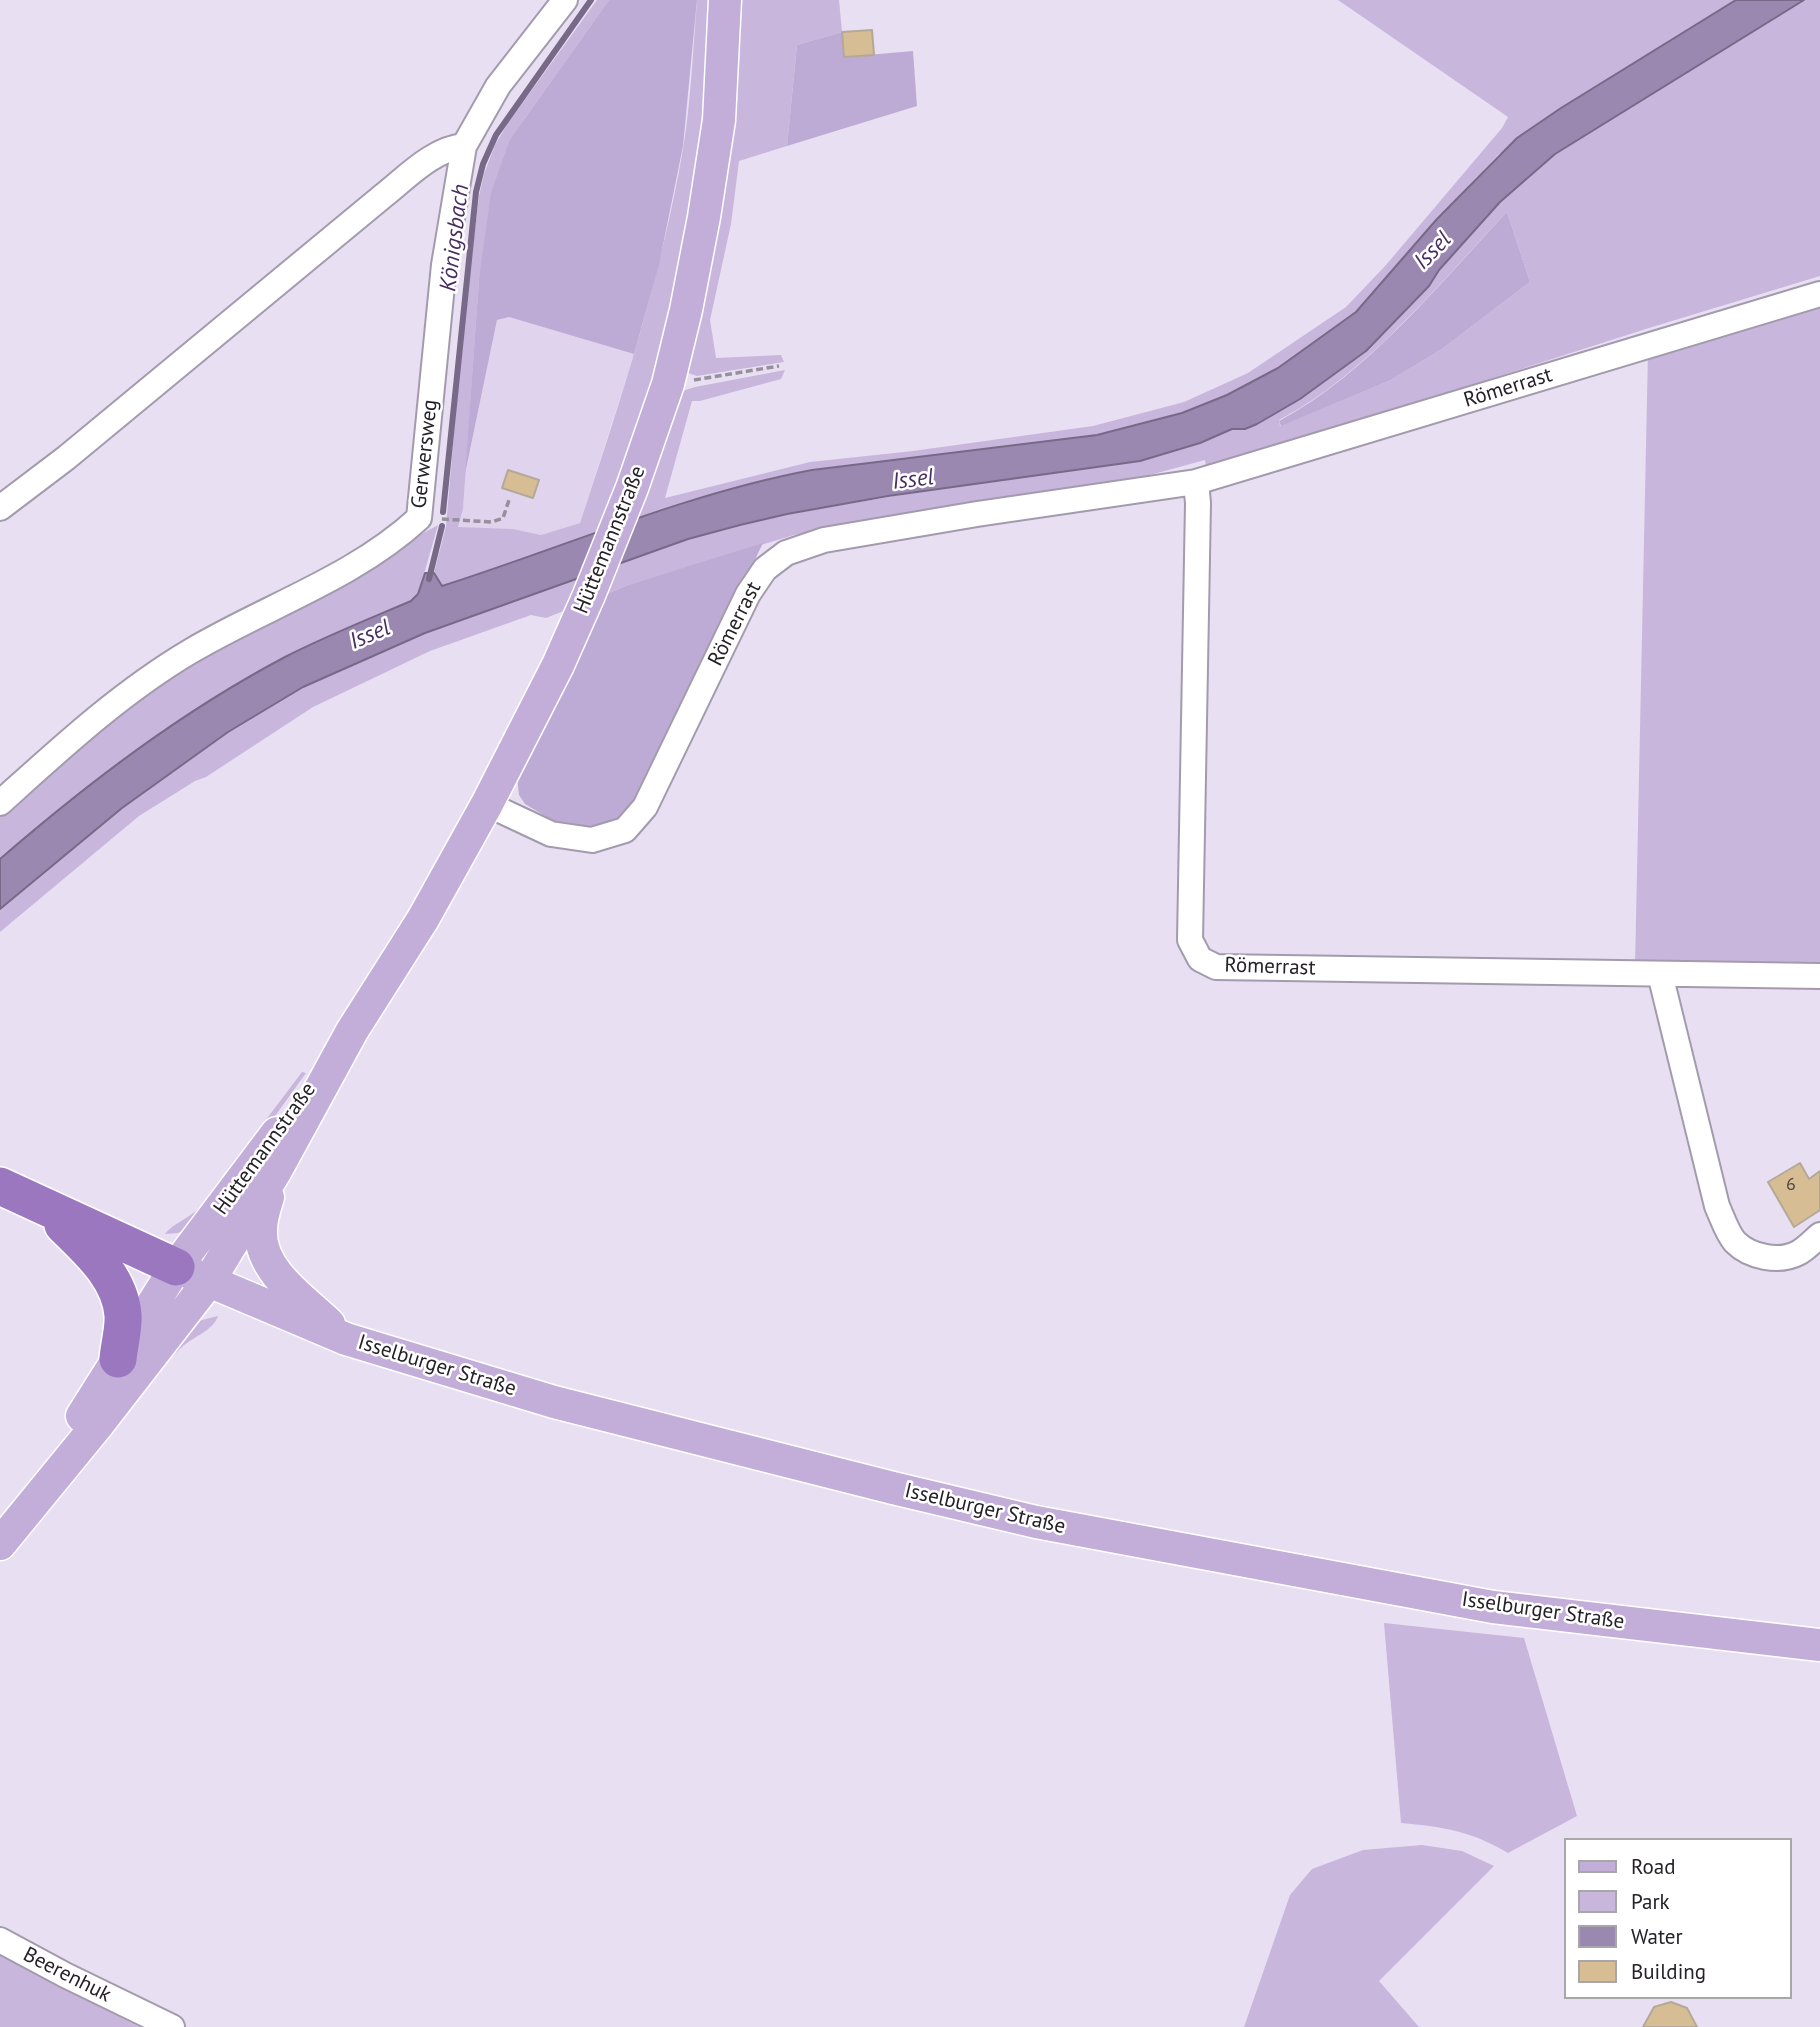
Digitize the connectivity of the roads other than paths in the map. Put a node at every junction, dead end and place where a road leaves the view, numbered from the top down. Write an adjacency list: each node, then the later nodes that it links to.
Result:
1 (565, 0): 3 (street, Gerwersweg)
2 (725, 0): 8 (main road, Hüttemannstraße)
3 (464, 146): 6 (street); 7 (street, Gerwersweg)
4 (1820, 294): 5 (street, Römerrast)
5 (1196, 482): 8 (street, Römerrast); 9 (street, Römerrast)
6 (0, 508)
7 (0, 803)
8 (488, 804): 11 (main road, Hüttemannstraße)
9 (1660, 974): 10 (street, Römerrast); 15 (street)
10 (1820, 976)
11 (352, 1031): 12 (main road, Hüttemannstraße); 16 (main road, Hüttemannstraße)
12 (275, 1172): 16 (main road, Hüttemannstraße); 17 (main road)
13 (0, 1186): 14 (highway)
14 (46, 1207): 16 (highway); 18 (highway)
15 (1820, 1235)
16 (192, 1274): 17 (main road, Isselburger Straße); 18 (main road); 19 (main road)
17 (346, 1339): 20 (main road, Isselburger Straße)
18 (118, 1359): 19 (main road)
19 (0, 1544)
20 (1820, 1645)
21 (0, 1940): 22 (street, Beerenhuk)
22 (172, 2027)

